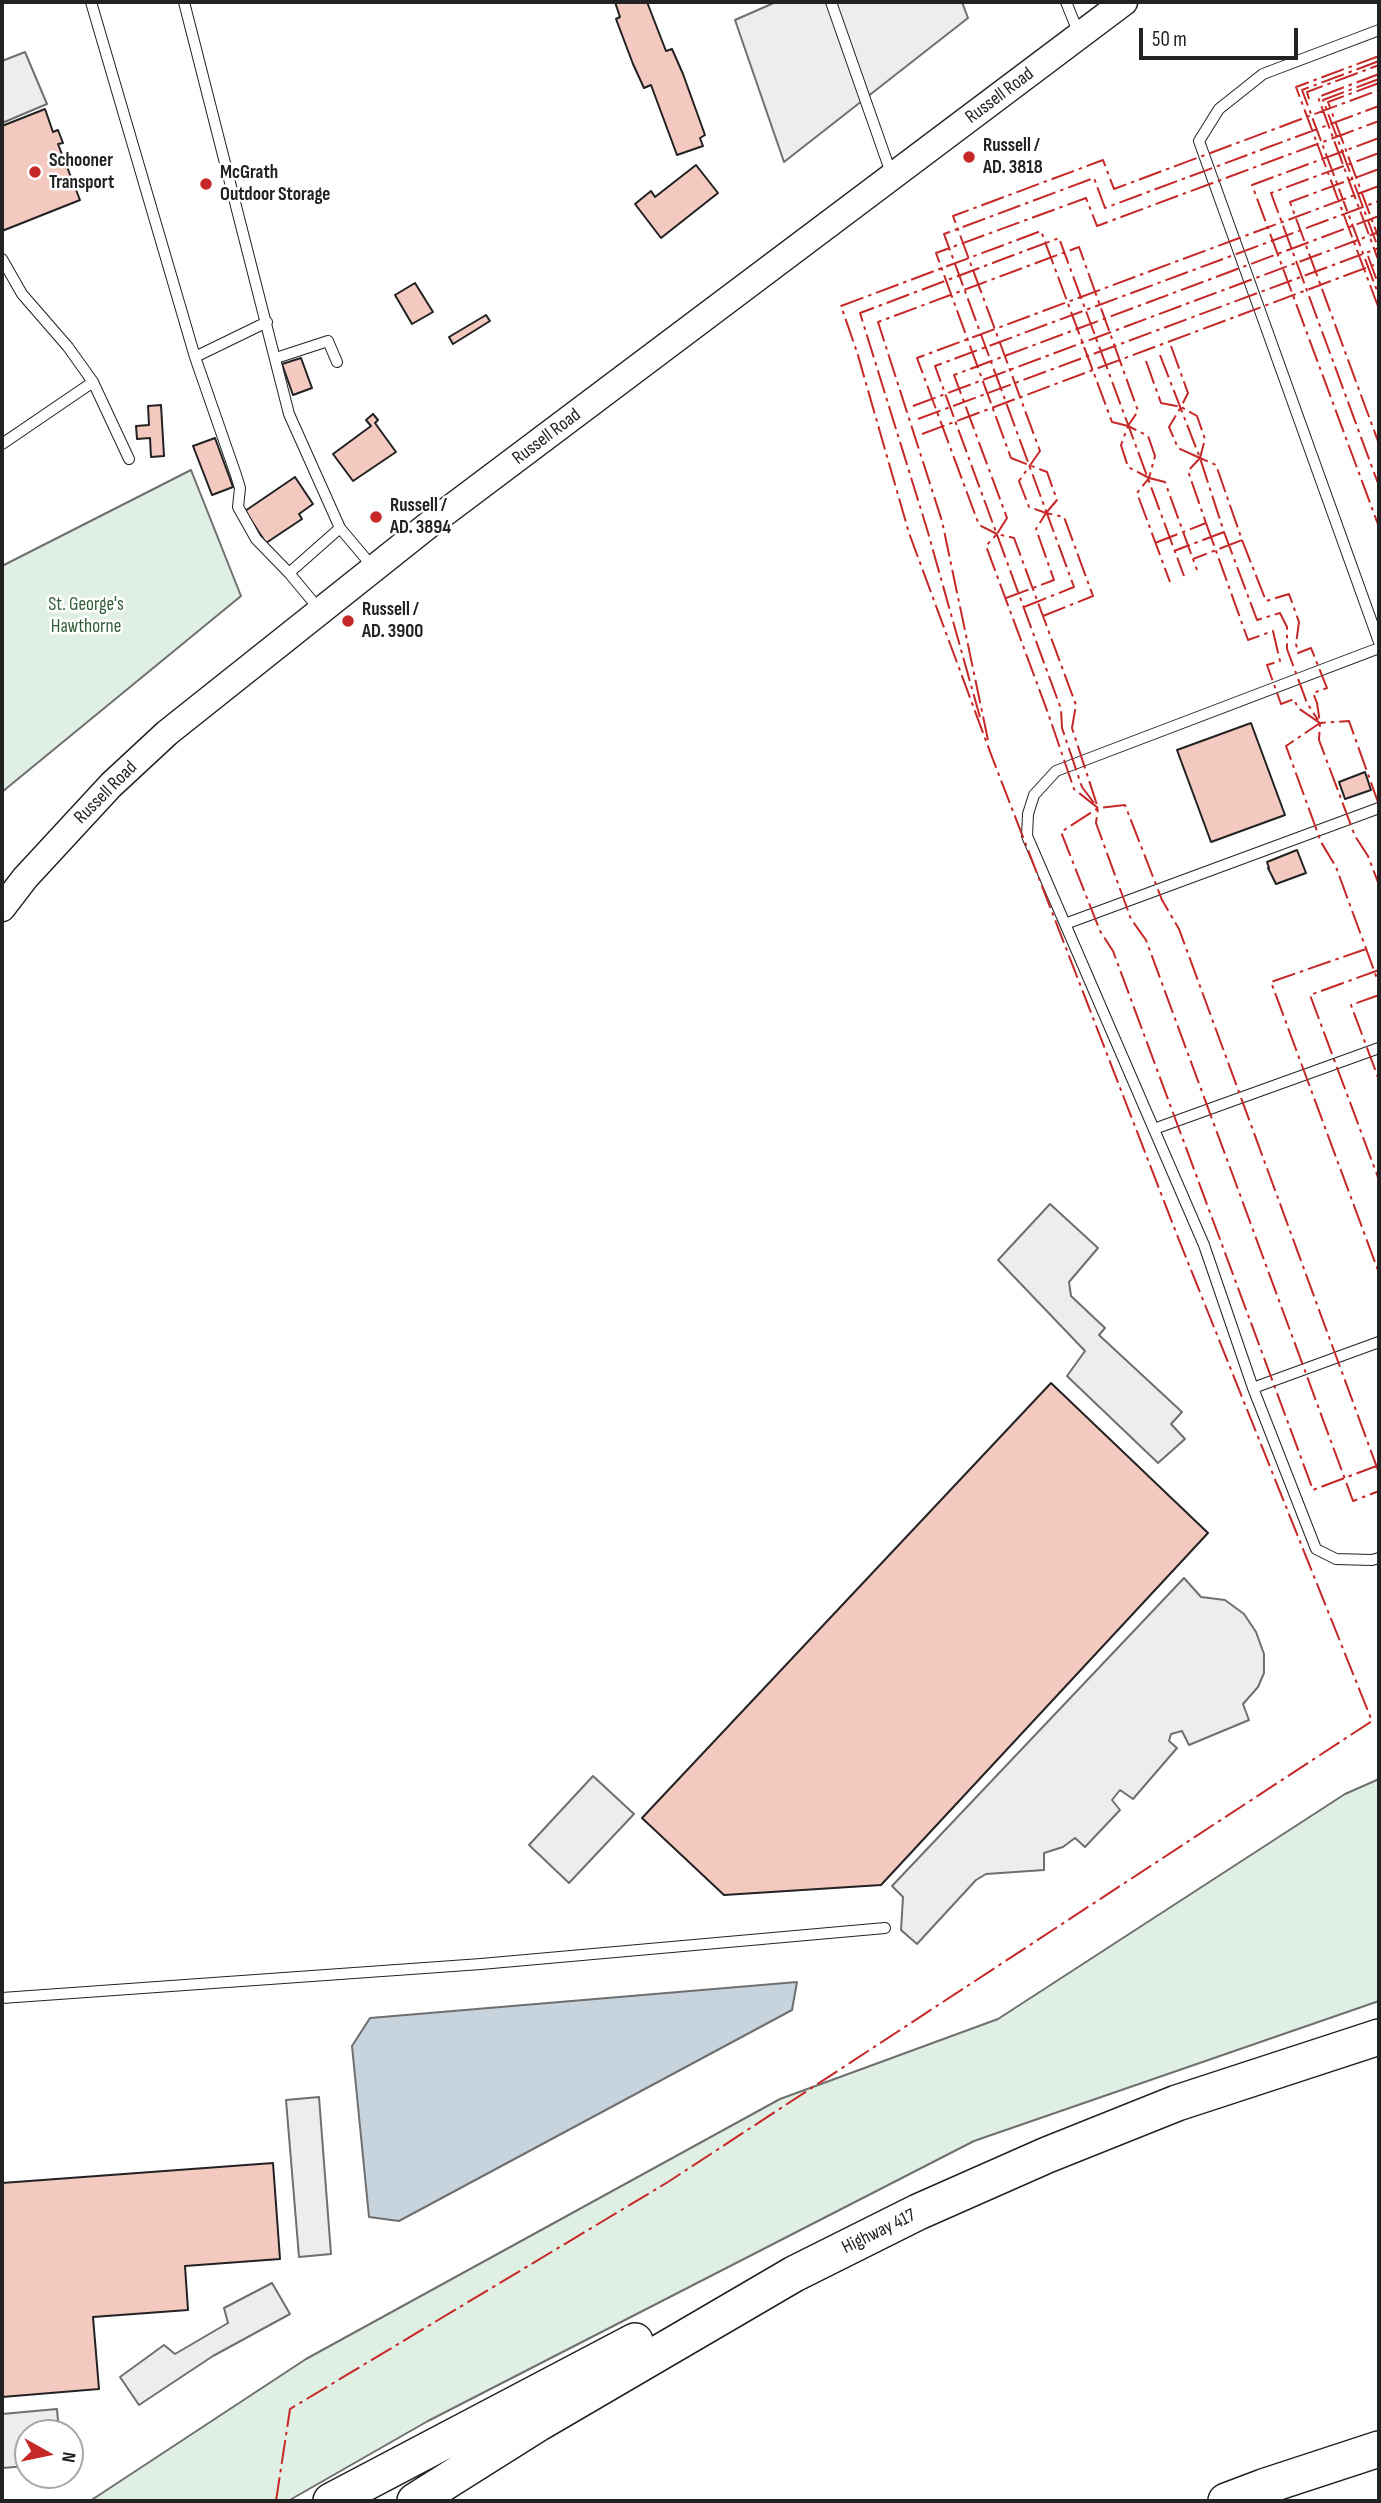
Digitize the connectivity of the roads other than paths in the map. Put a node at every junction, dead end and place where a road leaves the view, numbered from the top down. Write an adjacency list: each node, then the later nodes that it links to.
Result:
1 (91, 2): 11 (lane)
2 (184, 2): 10 (lane)
3 (831, 2): 8 (lane)
4 (1066, 2): 7 (lane)
5 (1124, 2): 7 (main road, Russell Road)
6 (1379, 30): 21 (lane)
7 (1080, 36): 8 (main road, Russell Road)
8 (892, 177): 18 (main road, Russell Road)
9 (2, 260): 14 (lane)
10 (267, 321): 11 (lane); 12 (lane)
11 (195, 357): 19 (lane)
12 (276, 358): 13 (lane); 17 (lane)
13 (337, 362)
14 (93, 382): 15 (lane); 16 (lane)
15 (2, 444)
16 (129, 459)
17 (340, 528): 18 (lane); 19 (lane)
18 (374, 569): 20 (main road, Russell Road)
19 (289, 573): 20 (lane)
20 (321, 611): 24 (main road, Russell Road)
21 (1379, 642)
22 (1379, 648): 25 (lane)
23 (1379, 808): 25 (lane)
24 (2, 908)
25 (1065, 924): 27 (lane)
26 (1379, 1048): 27 (lane)
27 (1154, 1129): 29 (lane)
28 (1379, 1342): 29 (lane)
29 (1253, 1388): 30 (lane)
30 (1379, 1558)
31 (885, 1928): 32 (lane)
32 (2, 1998)
33 (1379, 2037): 34 (highway, Highway 417)
34 (918, 2212): 36 (highway); 37 (highway, Highway 417)
35 (1379, 2449): 38 (highway)
36 (331, 2501)
37 (415, 2501)
38 (1226, 2501)

